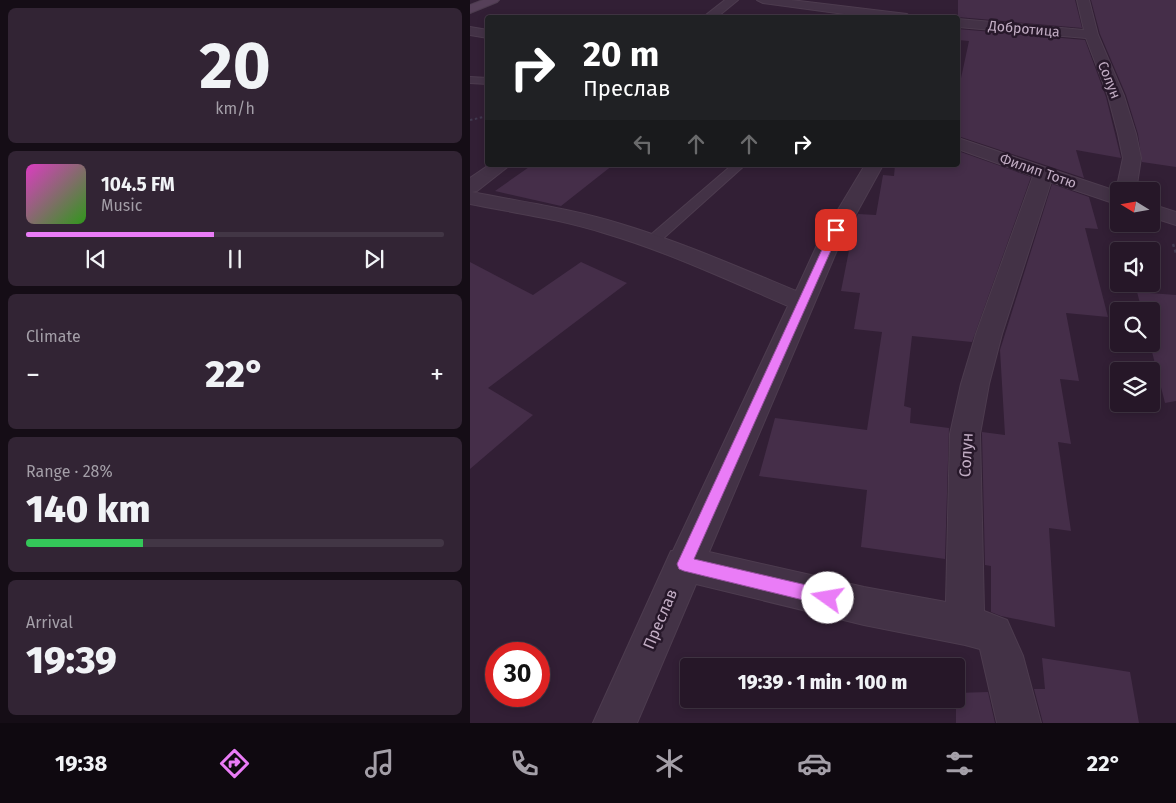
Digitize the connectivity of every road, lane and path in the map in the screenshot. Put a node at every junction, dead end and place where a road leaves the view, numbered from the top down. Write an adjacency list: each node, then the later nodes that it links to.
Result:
1 (493, 0): 5 (street)
2 (732, 0): 6 (street)
3 (763, 0): 7 (street)
4 (1083, 0): 9 (street, Солун)
5 (470, 9)
6 (712, 15)
7 (883, 15)
8 (960, 23): 9 (street, Добротица)
9 (1091, 35): 19 (street, Солун)
10 (470, 80): 11 (lane)
11 (485, 81)
12 (485, 117): 13 (path)
13 (470, 120)
14 (960, 143): 18 (street, Филип Тотю)
15 (498, 167): 20 (street)
16 (737, 167): 25 (lane)
17 (873, 167): 26 (street, Преслав)
18 (1044, 173): 21 (street, Филип Тотю); 28 (street, Солун)
19 (1128, 182)
20 (470, 187)
21 (1110, 196)
22 (470, 198): 25 (street)
23 (1160, 213): 24 (street)
24 (1176, 219)
25 (652, 241): 26 (street)
26 (803, 302): 27 (street, Преслав)
27 (684, 564): 28 (street); 29 (street, Преслав)
28 (965, 625): 30 (street)
29 (615, 723)
30 (1019, 723)

